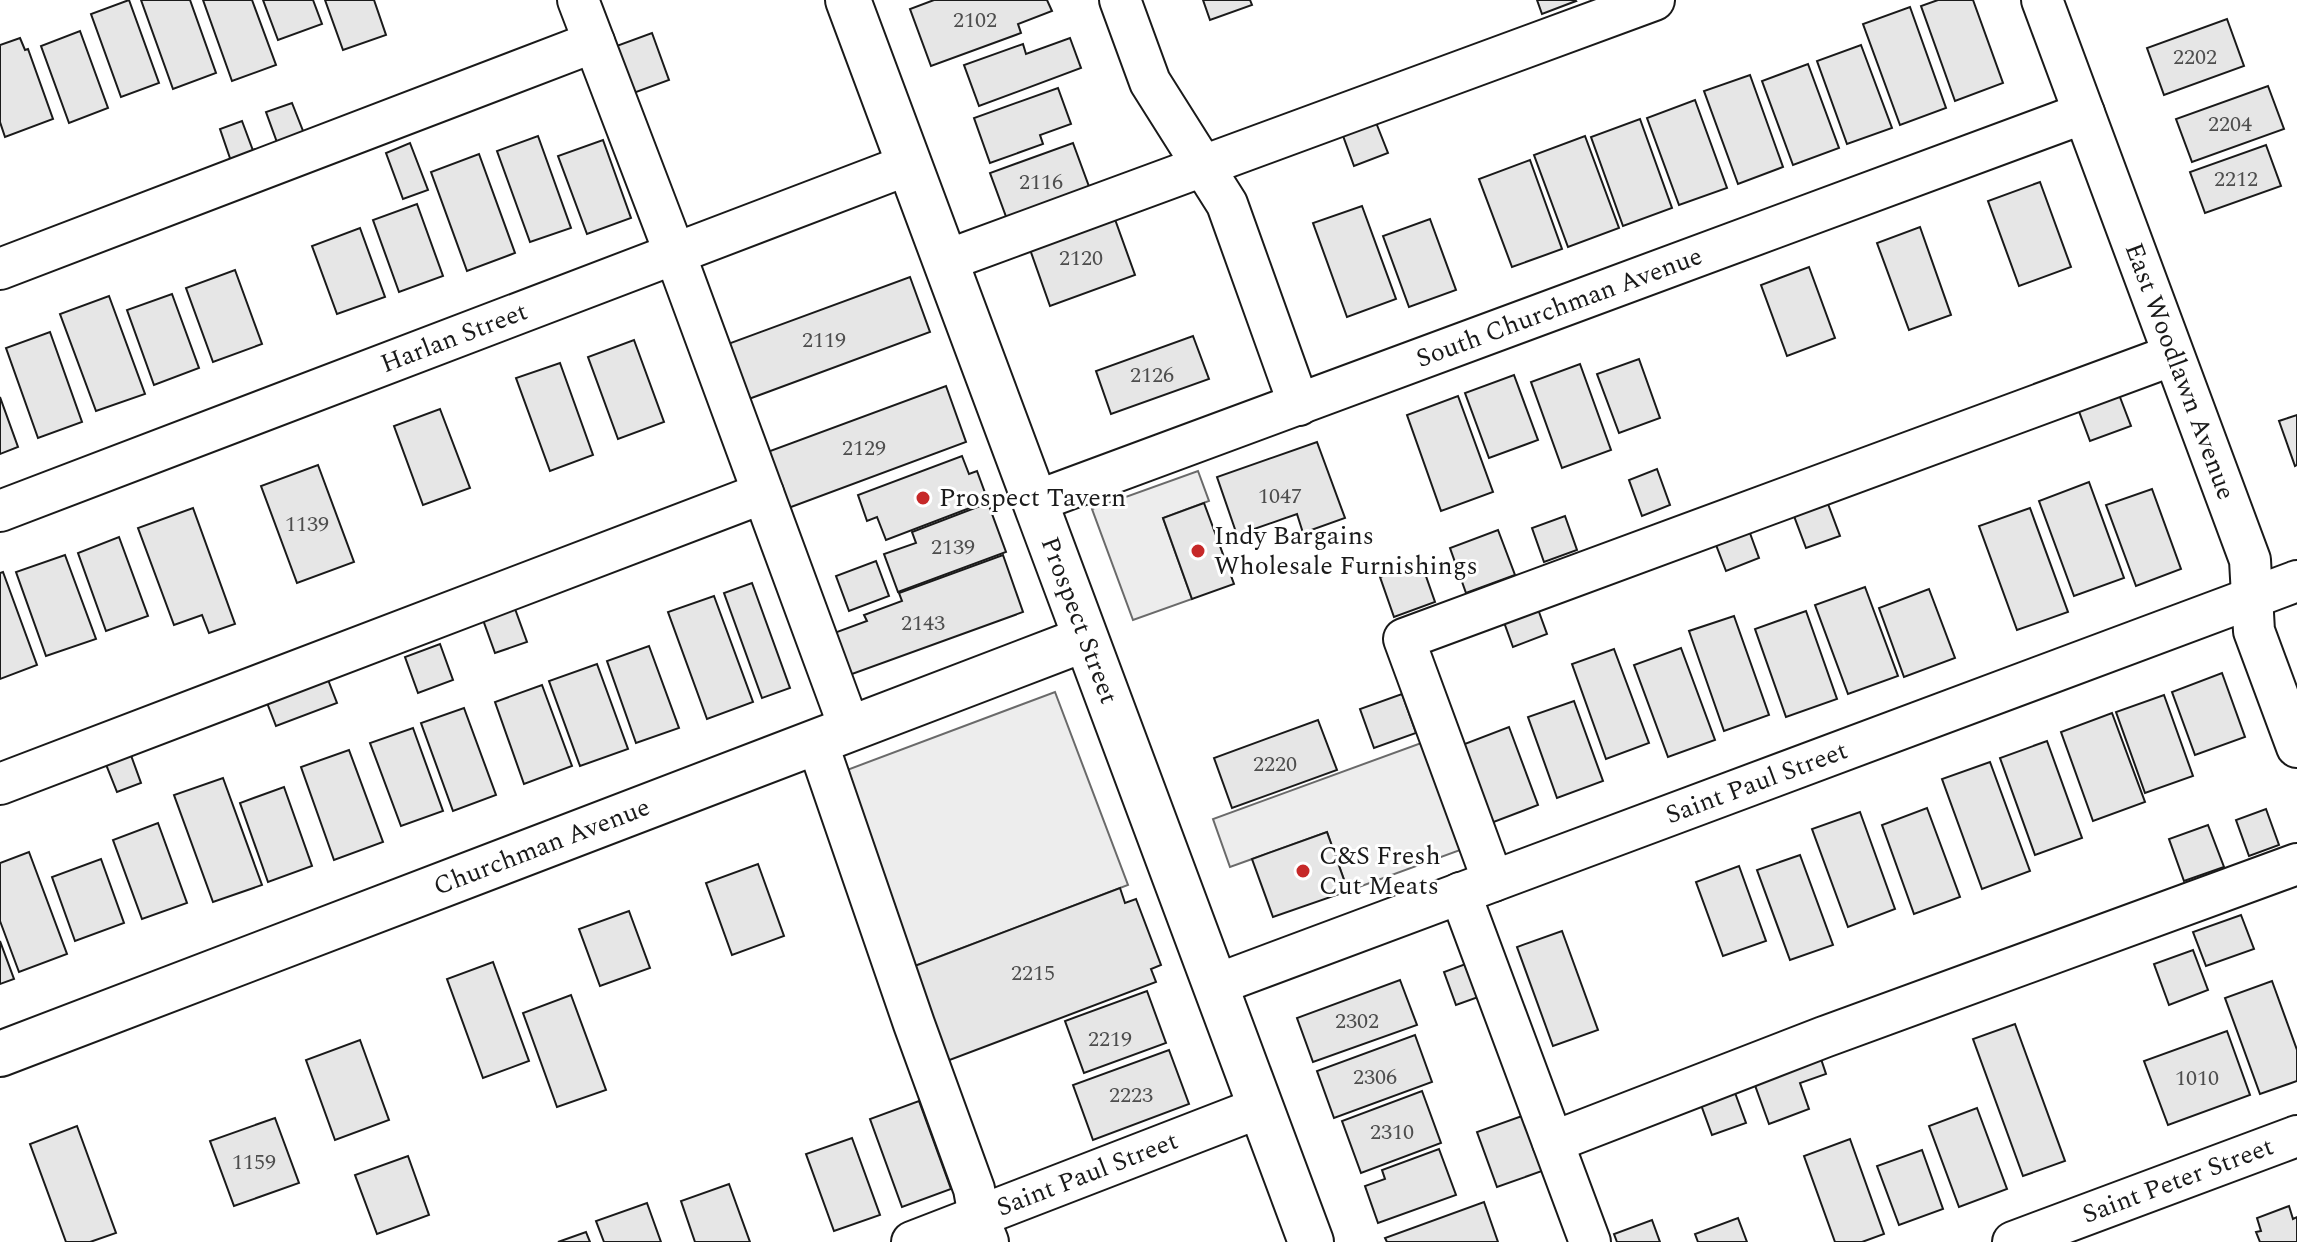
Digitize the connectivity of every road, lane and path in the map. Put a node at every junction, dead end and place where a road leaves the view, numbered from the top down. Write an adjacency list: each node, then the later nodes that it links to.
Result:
1 (578, 0): 6 (street)
2 (848, 0): 8 (main road, Prospect Street)
3 (1120, 0): 9 (street)
4 (1654, 0): 9 (street)
5 (2042, 0): 7 (street, East Woodlawn Avenue)
6 (594, 42): 10 (street); 12 (street)
7 (2084, 113): 13 (street, East Woodlawn Avenue); 14 (street, South Churchman Avenue)
8 (910, 164): 10 (street, Harlan Street); 11 (main road, Prospect Street)
9 (1203, 166): 11 (street); 14 (street)
10 (675, 254): 15 (street); 17 (street, Harlan Street)
11 (945, 261): 16 (main road, Prospect Street)
12 (0, 269)
13 (2173, 355): 19 (street, East Woodlawn Avenue); 25 (street)
14 (1299, 405): 16 (street, South Churchman Avenue)
15 (763, 493): 21 (street); 23 (street)
16 (1034, 502): 20 (main road, Prospect Street)
17 (0, 511)
18 (2297, 581): 19 (street, Saint Paul Street)
19 (2252, 597): 22 (street, East Woodlawn Avenue); 25 (street, Saint Paul Street)
20 (1085, 639): 21 (main road, Churchman Avenue); 26 (main road, Prospect Street)
21 (833, 736): 27 (main road, Churchman Avenue); 31 (street)
22 (2297, 747)
23 (0, 784)
24 (2297, 864): 30 (street)
25 (1476, 887): 26 (street, Saint Paul Street); 30 (street)
26 (1215, 985): 28 (main road, Prospect Street)
27 (0, 1054)
28 (1261, 1107): 31 (street, Saint Paul Street); 33 (main road, Prospect Street)
29 (2297, 1136): 35 (street, Saint Peter Street)
30 (1553, 1142): 34 (street)
31 (984, 1229): 32 (street, Saint Paul Street)
32 (912, 1242)
33 (1311, 1242)
34 (1590, 1242)
35 (2013, 1242)

